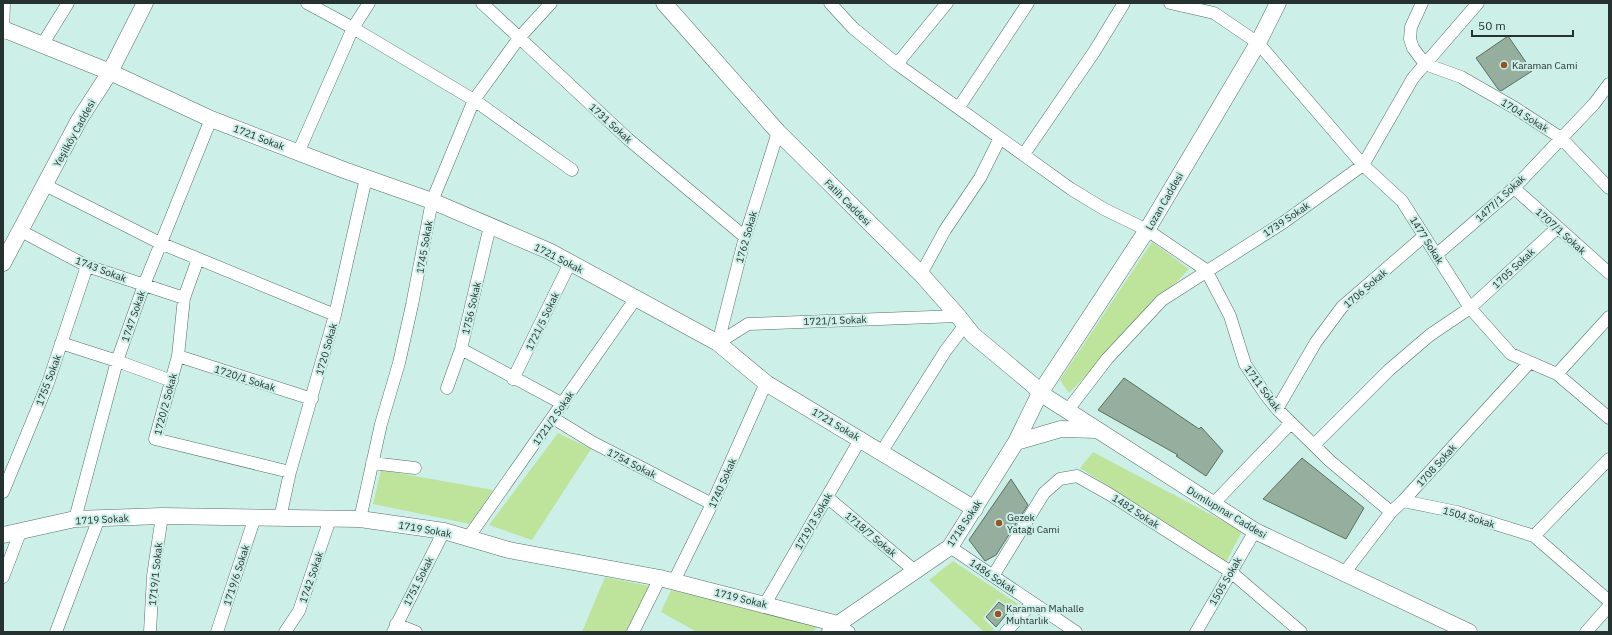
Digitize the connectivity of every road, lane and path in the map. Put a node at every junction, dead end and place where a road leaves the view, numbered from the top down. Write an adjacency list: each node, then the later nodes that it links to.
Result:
1 (4, 3): 18 (street)
2 (68, 3): 21 (street)
3 (145, 3): 24 (street, Yeşilköy Caddesi)
4 (307, 3): 17 (street)
5 (369, 3): 17 (street)
6 (482, 3): 19 (street, 1731 Sokak)
7 (551, 3): 19 (street, 1745 Sokak)
8 (664, 3): 29 (street, Fatih Caddesi)
9 (830, 3): 22 (street, 1711 Sokak)
10 (947, 3): 22 (street)
11 (1028, 3): 27 (street)
12 (1124, 3): 33 (street)
13 (1170, 3): 20 (street, 1477 Sokak)
14 (1278, 3): 20 (street, Lozan Caddesi)
15 (1422, 3): 23 (street)
16 (1478, 3): 23 (street, 1739 Sokak)
17 (353, 28): 26 (street); 32 (street)
18 (3, 30): 21 (street, 1721 Sokak)
19 (519, 38): 26 (street, 1745 Sokak); 46 (street, 1731 Sokak)
20 (1258, 43): 34 (street, 1477 Sokak); 43 (street, Lozan Caddesi)
21 (42, 45): 24 (street, 1721 Sokak)
22 (897, 64): 27 (street, 1711 Sokak)
23 (1425, 64): 31 (street, 1704 Sokak); 34 (street, 1739 Sokak)
24 (110, 72): 28 (street, 1721 Sokak); 37 (street, Yeşilköy Caddesi)
25 (1609, 84): 31 (street, 1477/1 Sokak)
26 (474, 100): 35 (street); 40 (street, 1745 Sokak)
27 (959, 107): 30 (street, 1711 Sokak)
28 (211, 119): 32 (street, 1721 Sokak); 47 (street, 1747 Sokak)
29 (778, 132): 46 (street, 1762 Sokak); 54 (street, Fatih Caddesi)
30 (1000, 138): 33 (street, 1711 Sokak); 54 (street)
31 (1561, 138): 38 (street, 1477/1 Sokak); 39 (street, 1704 Sokak)
32 (298, 153): 36 (street, 1721 Sokak)
33 (1024, 154): 43 (street, 1711 Sokak)
34 (1363, 165): 45 (street, 1477 Sokak); 53 (street, 1739 Sokak)
35 (572, 170)
36 (366, 178): 40 (street, 1721 Sokak); 60 (street, 1720 Sokak)
37 (45, 184): 44 (street, Yeşilköy Caddesi); 47 (street)
38 (1514, 188): 42 (street, 1707/1 Sokak); 48 (street, 1477/1 Sokak)
39 (1609, 188)
40 (432, 201): 41 (street, 1721 Sokak); 88 (street, 1745 Sokak)
41 (490, 226): 50 (street, 1721 Sokak); 65 (street, 1756 Sokak)
42 (1557, 228): 55 (street, 1707/1 Sokak); 59 (street, 1705 Sokak)
43 (1147, 230): 53 (street, 1711 Sokak); 74 (street, Lozan Caddesi)
44 (21, 231): 51 (street, Yeşilköy Caddesi); 52 (street, 1743 Sokak)
45 (1424, 236): 48 (street, 1477 Sokak); 77 (street, 1706 Sokak)
46 (744, 237): 63 (street, 1762 Sokak)
47 (160, 243): 49 (street); 56 (street, 1747 Sokak)
48 (1436, 255): 59 (street, 1477 Sokak)
49 (198, 259): 57 (street, 1720/2 Sokak); 60 (street)
50 (570, 262): 58 (street, 1721 Sokak); 70 (street, 1721/5 Sokak)
51 (3, 263)
52 (86, 266): 56 (street, 1743 Sokak); 64 (street, 1755 Sokak)
53 (1206, 270): 77 (street, 1711 Sokak); 78 (street, 1739 Sokak)
54 (921, 274): 62 (street, Fatih Caddesi)
55 (1609, 274)
56 (144, 285): 57 (street, 1743 Sokak); 67 (street, 1747 Sokak)
57 (184, 298): 66 (street, 1720/2 Sokak)
58 (636, 298): 63 (street, 1721 Sokak); 76 (street, 1721/2 Sokak)
59 (1470, 308): 68 (street, 1477 Sokak); 85 (street, 1705 Sokak)
60 (335, 315): 75 (street, 1720 Sokak)
61 (1609, 317): 69 (street)
62 (962, 321): 63 (street, 1721/1 Sokak); 74 (street, Fatih Caddesi); 86 (street)
63 (718, 342): 72 (street, 1721 Sokak)
64 (61, 343): 67 (street); 91 (street, 1755 Sokak)
65 (461, 349): 70 (street); 73 (street, 1756 Sokak)
66 (178, 356): 71 (street, 1720/2 Sokak); 75 (street, 1720/1 Sokak)
67 (117, 361): 71 (street); 102 (street, 1747 Sokak)
68 (1530, 362): 69 (street, 1477 Sokak); 93 (street, 1708 Sokak)
69 (1557, 374): 80 (street, 1477 Sokak)
70 (514, 379): 76 (street)
71 (172, 381): 90 (street, 1720/2 Sokak)
72 (766, 382): 83 (street, 1721 Sokak); 94 (street, 1740 Sokak)
73 (447, 388)
74 (1040, 393): 78 (street, Dumlupınar Caddesi); 84 (street, 1718 Sokak)
75 (312, 399): 90 (street, 1720 Sokak)
76 (563, 404): 79 (street, 1721/2 Sokak)
77 (1277, 409): 81 (street, 1711 Sokak)
78 (1068, 411): 82 (street, Dumlupınar Caddesi)
79 (553, 418): 94 (street, 1754 Sokak); 110 (street, 1721/2 Sokak)
80 (1609, 418)
81 (1291, 423): 85 (street, 1711 Sokak); 95 (street)
82 (1097, 430): 84 (street); 95 (street, Dumlupınar Caddesi)
83 (861, 438): 86 (street, 1721 Sokak); 92 (street, 1719/3 Sokak)
84 (1016, 442): 96 (street, 1718 Sokak)
85 (1314, 445): 97 (street, 1711 Sokak)
86 (882, 451): 96 (street, 1721 Sokak)
87 (1609, 459): 109 (street)
88 (372, 463): 89 (street); 104 (street, 1745 Sokak)
89 (415, 468)
90 (290, 472): 101 (street, 1720 Sokak)
91 (3, 492)
92 (827, 497): 112 (street, 1718/7 Sokak); 120 (street, 1719/3 Sokak)
93 (1403, 500): 97 (street, 1708 Sokak); 109 (street, 1504 Sokak)
94 (712, 504): 117 (street, 1740 Sokak)
95 (1212, 504): 107 (street, Dumlupınar Caddesi)
96 (975, 509): 111 (street, 1718 Sokak)
97 (1391, 512): 114 (street, 1708 Sokak)
98 (162, 516): 99 (street, 1719 Sokak); 100 (street, 1719 Sokak); 125 (street, 1719/1 Sokak)
99 (255, 517): 101 (street, 1719 Sokak); 126 (street, 1719/6 Sokak)
100 (99, 518): 102 (street, 1719 Sokak); 124 (street)
101 (280, 518): 103 (street, 1719 Sokak)
102 (75, 519): 105 (street, 1719 Sokak)
103 (330, 519): 104 (street, 1719 Sokak); 127 (street, 1742 Sokak)
104 (360, 519): 106 (street, 1719 Sokak)
105 (21, 530): 108 (street, 1719 Sokak); 116 (street)
106 (444, 531): 110 (street, 1719 Sokak); 122 (street, 1751 Sokak)
107 (1255, 531): 113 (street, 1505 Sokak); 114 (street, Dumlupınar Caddesi)
108 (3, 535)
109 (1534, 536): 118 (street, 1504 Sokak)
110 (468, 538): 117 (street, 1719 Sokak)
111 (950, 547): 112 (street, 1718 Sokak); 115 (street, 1486 Sokak)
112 (915, 571): 123 (street, 1718 Sokak)
113 (1231, 572): 115 (street, 1482 Sokak); 132 (street, 1505 Sokak); 133 (street, 1482 Sokak)
114 (1345, 572): 134 (street, Dumlupınar Caddesi)
115 (993, 576): 119 (street, 1486 Sokak)
116 (3, 577)
117 (667, 579): 120 (street, 1719 Sokak); 129 (street, 1740 Sokak)
118 (1609, 601)
119 (1032, 603): 130 (street); 131 (street, 1486 Sokak)
120 (765, 604): 123 (street, 1719 Sokak)
121 (1609, 606): 135 (street)
122 (394, 628): 128 (street)
123 (839, 629)
124 (56, 632)
125 (150, 632)
126 (216, 632)
127 (285, 632)
128 (416, 632)
129 (633, 632)
130 (1006, 632)
131 (1076, 632)
132 (1196, 632)
133 (1301, 632)
134 (1469, 632)
135 (1586, 632)

